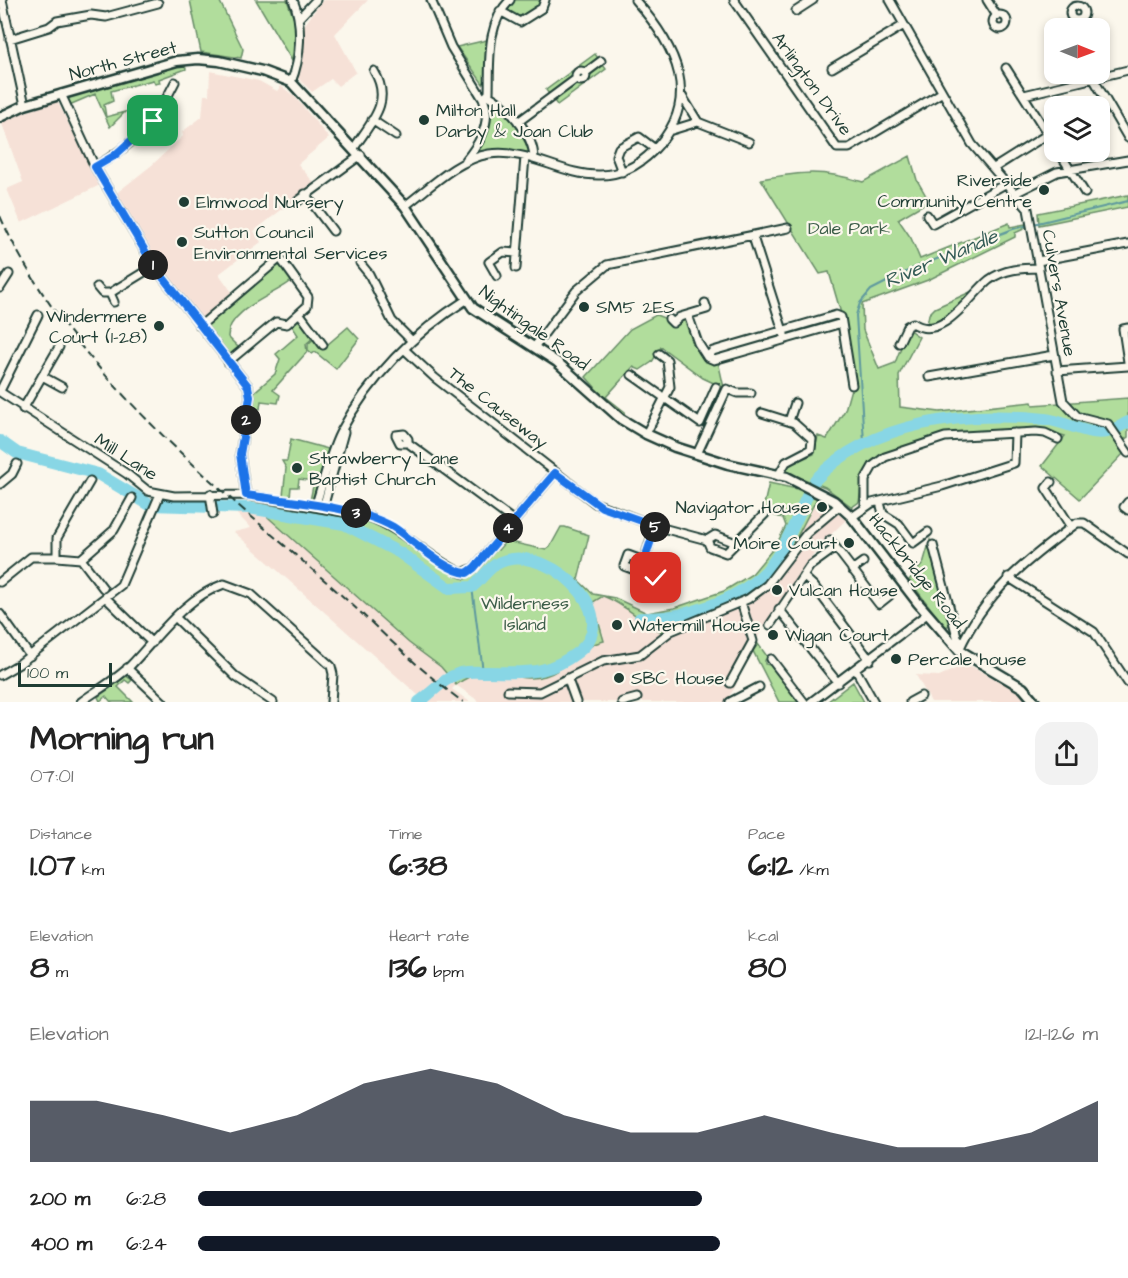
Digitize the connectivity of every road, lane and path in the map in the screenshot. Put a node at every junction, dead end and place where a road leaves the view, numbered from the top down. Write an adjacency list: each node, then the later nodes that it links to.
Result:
1 (2, 0): 20 (street)
2 (293, 0): 18 (street)
3 (316, 0): 18 (street)
4 (430, 0): 35 (street)
5 (510, 0): 15 (street)
6 (545, 0): 15 (street)
7 (635, 0): 33 (street)
8 (734, 0): 31 (street, Arlington Drive)
9 (813, 0): 16 (street)
10 (891, 0): 19 (street, Culvers Avenue)
11 (987, 0): 17 (street)
12 (1070, 0): 14 (street)
13 (158, 3): 20 (street)
14 (1074, 8)
15 (500, 11): 35 (street)
16 (796, 11)
17 (997, 16)
18 (299, 18): 28 (street)
19 (904, 25): 22 (street); 31 (street, Culvers Avenue)
20 (10, 39): 36 (street)
21 (601, 61): 39 (street)
22 (832, 68)
23 (1006, 68): 34 (street)
24 (1128, 70): 26 (street)
25 (374, 71): 38 (street)
26 (1110, 74)
27 (175, 82): 55 (street)
28 (291, 82): 32 (main road, North Street); 47 (main road, Nightingale Road)
29 (1067, 84): 34 (street)
30 (1096, 84): 45 (street)
31 (941, 93): 56 (street, Culvers Avenue)
32 (61, 94): 36 (main road, North Street); 55 (street)
33 (681, 94): 40 (street); 42 (street)
34 (1023, 94): 41 (street)
35 (486, 97): 39 (street); 53 (street)
36 (25, 105): 37 (main road, North Street)
37 (0, 117)
38 (372, 120): 43 (street); 47 (street)
39 (518, 122): 51 (street)
40 (698, 122): 42 (street); 46 (street)
41 (1044, 128)
42 (672, 130): 48 (street)
43 (396, 136)
44 (1044, 137): 56 (street)
45 (1128, 138)
46 (749, 142)
47 (354, 148): 49 (main road, Nightingale Road)
48 (655, 149): 58 (street); 58 (street)
49 (361, 155): 62 (street); 64 (main road, Nightingale Road)
50 (525, 157): 51 (street); 53 (street); 70 (street)
51 (534, 159): 58 (street)
52 (1128, 160): 57 (street)
53 (466, 161): 64 (street)
54 (1066, 162): 57 (street)
55 (95, 167): 73 (street)
56 (994, 168): 59 (street, Culvers Avenue)
57 (1070, 168): 60 (street); 61 (street)
58 (622, 172)
59 (1007, 183): 60 (street, Culvers Avenue); 65 (street)
60 (1015, 193): 72 (street, Culvers Avenue)
61 (1084, 193)
62 (305, 194): 63 (street); 66 (street)
63 (298, 201)
64 (405, 206): 80 (main road, Nightingale Road)
65 (927, 215)
66 (337, 219)
67 (788, 228): 68 (street)
68 (753, 237): 91 (street); 96 (street)
69 (1128, 244): 72 (street)
70 (517, 253): 74 (street); 76 (street)
71 (360, 263): 93 (street)
72 (1038, 265): 94 (street); 100 (street, Culvers Avenue)
73 (154, 266): 79 (street); 89 (street)
74 (516, 268)
75 (9, 274): 78 (street)
76 (497, 276)
77 (97, 287): 79 (street)
78 (0, 288)
79 (110, 293): 81 (street)
80 (466, 300): 93 (street); 96 (main road, Nightingale Road)
81 (114, 302)
82 (705, 303): 85 (street)
83 (300, 314): 89 (street); 95 (street); 102 (street)
84 (38, 315): 111 (street)
85 (688, 315): 86 (street); 101 (street)
86 (669, 319)
87 (1122, 319): 90 (street)
88 (842, 323): 91 (street); 92 (street); 108 (street)
89 (200, 326): 102 (street)
90 (1126, 329): 103 (street)
91 (783, 330): 92 (street); 101 (street)
92 (785, 339): 101 (street)
93 (412, 340): 98 (street)
94 (899, 344)
95 (323, 345)
96 (535, 346): 119 (main road, Nightingale Road)
97 (59, 347): 106 (street)
98 (405, 350): 125 (street, The Causeway); 138 (street)
99 (659, 354): 113 (street)
100 (1054, 355): 104 (street, Culvers Avenue); 107 (street)
101 (707, 357)
102 (228, 362): 131 (street)
103 (1128, 364): 104 (street)
104 (1057, 371): 122 (street, Culvers Avenue)
105 (632, 375): 113 (street)
106 (42, 376): 109 (street); 115 (street)
107 (928, 377)
108 (852, 385)
109 (62, 387)
110 (716, 387): 113 (street)
111 (0, 391): 115 (street, Mill Lane)
112 (751, 393): 123 (street)
113 (665, 399): 119 (street)
114 (795, 403): 117 (street)
115 (23, 409): 133 (street, Mill Lane)
116 (762, 414): 117 (street)
117 (789, 421): 126 (street)
118 (1015, 433): 120 (street); 135 (street); 139 (street)
119 (646, 434): 123 (main road, Nightingale Road)
120 (1058, 439)
121 (408, 443): 144 (street)
122 (1128, 453)
123 (697, 454): 126 (main road, Nightingale Road)
124 (17, 464): 129 (street)
125 (555, 473): 144 (street); 146 (street, The Causeway)
126 (778, 476): 130 (main road, Nightingale Road)
127 (90, 481): 154 (street)
128 (1051, 482): 145 (street)
129 (0, 484)
130 (801, 484): 137 (main road, Hackbridge Road)
131 (246, 495): 134 (street, Mill Lane); 138 (street, Mill Lane)
132 (132, 498): 155 (street)
133 (159, 498): 134 (street, Mill Lane); 164 (street)
134 (211, 498): 142 (street)
135 (880, 502): 139 (street); 147 (street)
136 (1128, 502): 140 (street)
137 (840, 505): 143 (main road, Hackbridge Road); 165 (street)
138 (319, 507): 144 (street, Mill Lane)
139 (865, 507): 143 (street)
140 (1128, 510)
141 (766, 513): 150 (street)
142 (213, 514)
143 (852, 517): 168 (main road, Hackbridge Road)
144 (514, 521)
145 (1074, 525): 153 (street); 160 (street)
146 (656, 526): 148 (street, The Causeway); 156 (street)
147 (928, 532)
148 (707, 540): 150 (street, The Causeway); 150 (street, The Causeway)
149 (830, 540): 152 (street)
150 (736, 543)
151 (933, 544): 172 (street)
152 (835, 548): 158 (street); 159 (street)
153 (1128, 554)
154 (57, 557): 155 (street); 161 (street)
155 (81, 559): 162 (street)
156 (644, 561): 156 (street)
157 (863, 562): 158 (street)
158 (852, 570): 163 (street)
159 (803, 576): 166 (street); 175 (street)
160 (1008, 577): 172 (street); 182 (street)
161 (0, 582)
162 (103, 588)
163 (889, 596)
164 (106, 598): 171 (street); 173 (street)
165 (741, 602): 179 (street); 180 (street)
166 (779, 609): 170 (street); 181 (street)
167 (0, 614): 173 (street)
168 (927, 614): 172 (main road, Hackbridge Road); 175 (street)
169 (175, 617): 171 (street); 189 (street); 190 (street)
170 (770, 625)
171 (152, 643): 176 (street)
172 (961, 647): 198 (main road, Hackbridge Road)
173 (30, 656): 178 (street)
174 (771, 659): 194 (street)
175 (870, 660): 177 (street)
176 (127, 668): 187 (street); 188 (street)
177 (856, 670): 181 (street); 196 (street)
178 (0, 675)
179 (568, 680): 184 (street); 191 (street)
180 (730, 682)
181 (838, 683): 195 (street)
182 (1128, 683)
183 (759, 687): 193 (street)
184 (508, 691)
185 (921, 696): 197 (street)
186 (637, 698): 192 (street)
187 (81, 702)
188 (163, 702)
189 (273, 702)
190 (331, 702)
191 (576, 702)
192 (622, 702)
193 (730, 702)
194 (804, 702)
195 (812, 702)
196 (874, 702)
197 (910, 702)
198 (1035, 702)

